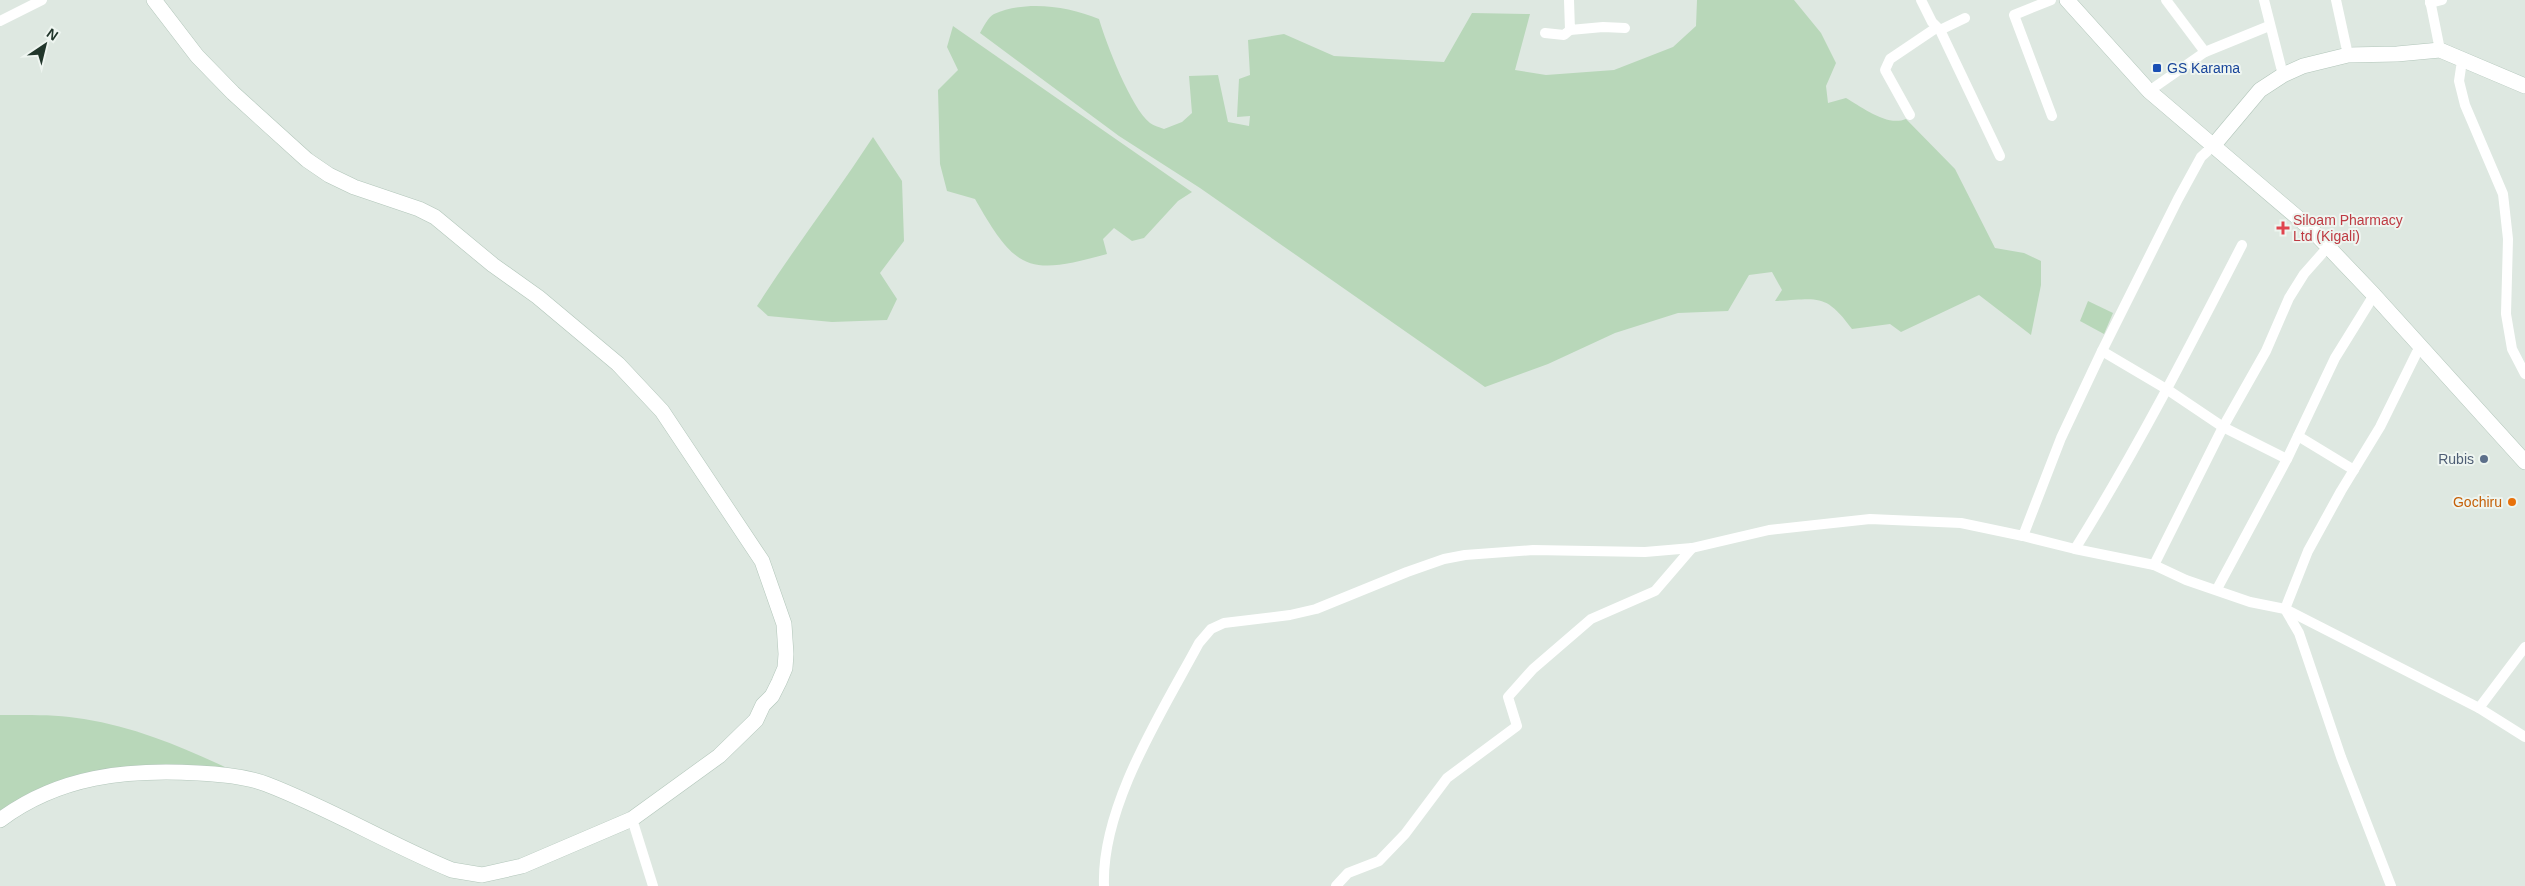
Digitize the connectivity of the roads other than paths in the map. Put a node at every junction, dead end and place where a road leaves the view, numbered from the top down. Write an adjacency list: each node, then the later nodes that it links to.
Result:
1 (42, 0): 13 (street)
2 (154, 0): 51 (main road)
3 (1569, 0): 17 (street)
4 (1921, 0): 16 (street)
5 (2051, 0): 27 (street)
6 (2067, 0): 25 (main road)
7 (2166, 0): 20 (street)
8 (2264, 0): 14 (street)
9 (2336, 0): 21 (street)
10 (2442, 0): 11 (street)
11 (2430, 1): 19 (street)
12 (1965, 18): 16 (street)
13 (0, 21)
14 (2269, 26): 20 (street); 23 (street)
15 (1626, 28): 17 (street)
16 (1938, 29): 26 (street); 29 (street)
17 (1570, 30): 18 (street)
18 (1545, 32)
19 (2440, 50): 21 (main road); 22 (main road)
20 (2205, 52): 25 (street)
21 (2348, 55): 23 (main road)
22 (2462, 61): 24 (main road); 35 (street)
23 (2282, 75): 28 (main road)
24 (2525, 86)
25 (2149, 91): 28 (main road)
26 (1910, 115)
27 (2052, 116)
28 (2213, 146): 31 (main road); 34 (street)
29 (2000, 156)
30 (2242, 245): 36 (street)
31 (2327, 248): 32 (main road); 37 (street)
32 (2374, 294): 33 (main road); 38 (street)
33 (2420, 346): 40 (main road); 41 (street)
34 (2102, 351): 36 (street); 42 (street)
35 (2525, 374)
36 (2168, 390): 37 (street); 44 (street)
37 (2223, 427): 39 (street); 45 (street)
38 (2298, 436): 39 (street); 41 (street)
39 (2287, 458): 46 (street)
40 (2525, 462)
41 (2354, 470): 47 (street)
42 (2023, 536): 43 (street); 44 (street)
43 (1692, 548): 54 (street); 55 (street)
44 (2075, 549): 45 (street)
45 (2154, 565): 46 (street)
46 (2216, 589): 47 (street)
47 (2284, 609): 49 (street); 56 (street)
48 (2525, 647): 49 (street)
49 (2479, 708): 50 (street)
50 (2525, 736)
51 (632, 819): 52 (main road); 53 (street)
52 (0, 820)
53 (653, 886)
54 (1104, 886)
55 (1336, 886)
56 (2391, 886)

